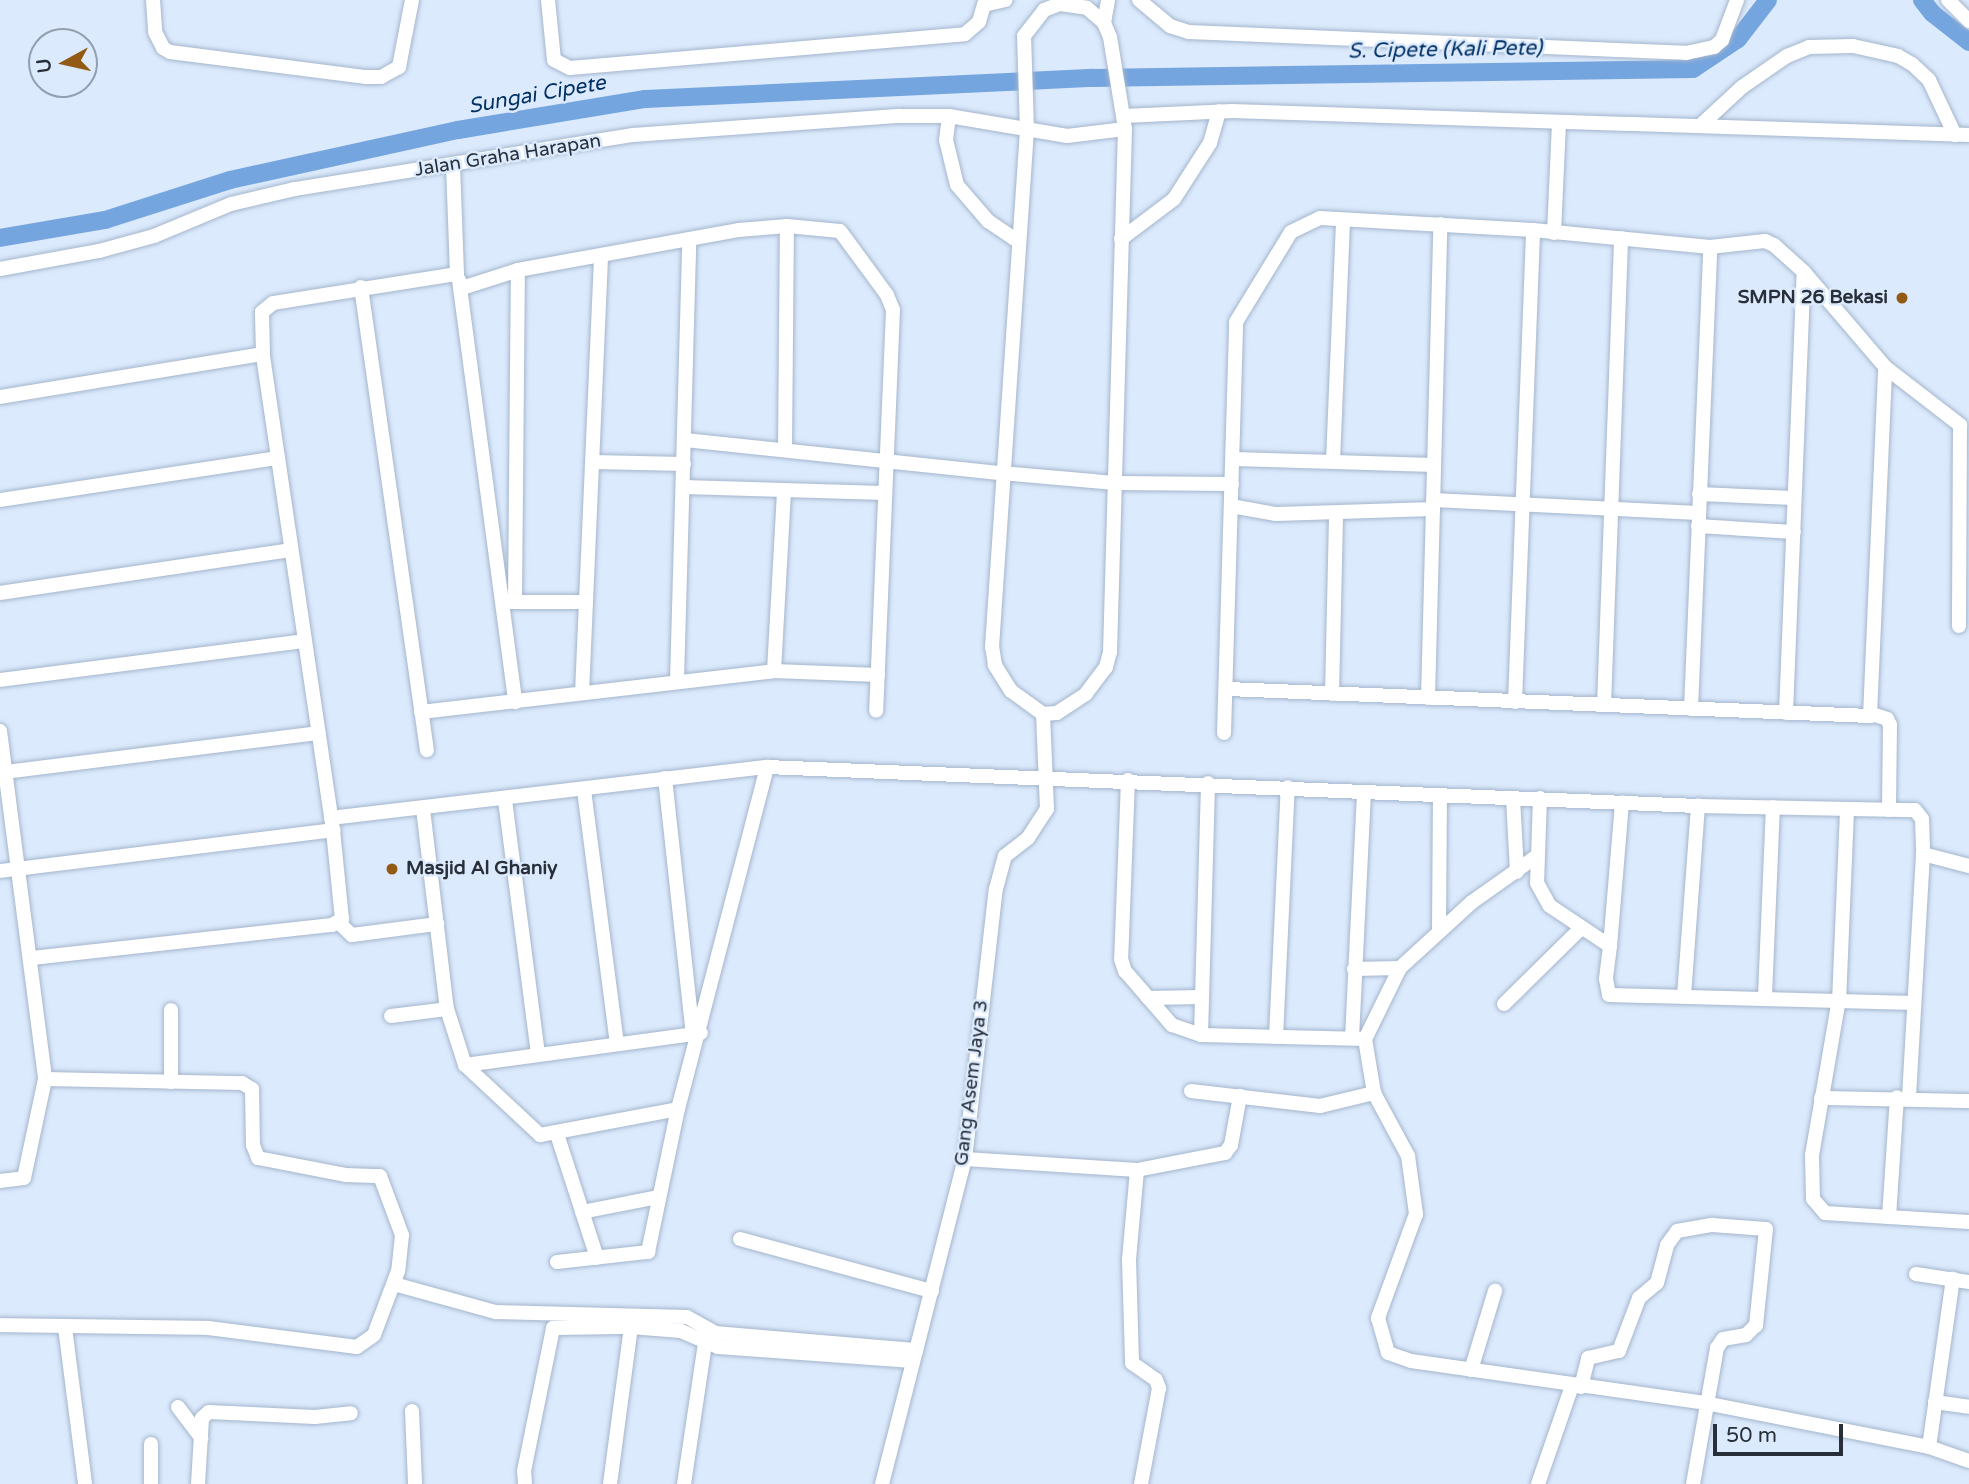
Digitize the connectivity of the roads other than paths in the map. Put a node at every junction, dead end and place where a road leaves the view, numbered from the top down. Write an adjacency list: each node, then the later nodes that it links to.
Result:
1 (153, 0): 2 (street)
2 (412, 0)
3 (548, 0): 9 (street)
4 (1005, 0): 9 (street)
5 (1108, 0): 12 (street)
6 (1139, 0): 7 (street)
7 (1737, 0)
8 (1948, 0): 11 (street)
9 (984, 2)
10 (1077, 2): 12 (street); 18 (street)
11 (1969, 21)
12 (1104, 23): 15 (street)
13 (1219, 111): 15 (street); 16 (street); 28 (street)
14 (950, 116): 18 (street, Jalan Graha Harapan); 20 (street, Jalan Graha Harapan); 29 (street)
15 (1125, 122): 18 (street); 28 (street)
16 (1559, 123): 17 (street); 25 (street)
17 (1701, 125): 19 (street); 19 (street)
18 (1027, 130): 29 (street)
19 (1962, 135)
20 (453, 165): 32 (street, Jalan Graha Harapan); 35 (street)
21 (1343, 221): 22 (street); 44 (street); 45 (street)
22 (1440, 223): 24 (street); 48 (street)
23 (786, 226): 27 (street); 41 (street); 43 (street)
24 (1533, 230): 25 (street); 59 (street)
25 (1554, 233): 26 (street)
26 (1621, 238): 30 (street); 61 (street)
27 (690, 239): 31 (street); 40 (street)
28 (1121, 239): 50 (street)
29 (1019, 242): 49 (street)
30 (1710, 247): 34 (street); 55 (street)
31 (601, 256): 33 (street); 46 (street)
32 (0, 270)
33 (518, 270): 35 (street); 67 (street)
34 (1804, 272): 38 (street); 56 (street)
35 (459, 281): 36 (street); 67 (street)
36 (361, 287): 37 (street); 84 (street)
37 (263, 354): 39 (street); 42 (street)
38 (1885, 367): 69 (street); 87 (street)
39 (0, 397)
40 (685, 440): 41 (street); 47 (street)
41 (785, 448): 43 (street)
42 (278, 458): 57 (street); 65 (street)
43 (885, 458): 49 (street); 54 (street)
44 (1234, 459): 45 (street); 51 (street)
45 (1334, 461): 48 (street)
46 (593, 462): 47 (street); 68 (street)
47 (684, 464): 52 (street)
48 (1434, 465): 58 (street)
49 (1001, 473): 50 (street); 86 (street)
50 (1115, 483): 51 (street); 86 (street)
51 (1232, 484): 60 (street)
52 (684, 487): 53 (street); 74 (street)
53 (784, 490): 54 (street); 71 (street)
54 (884, 493): 72 (street)
55 (1699, 494): 56 (street); 63 (street)
56 (1794, 498): 64 (street)
57 (0, 500)
58 (1433, 505): 59 (street); 62 (street); 78 (street)
59 (1522, 505): 61 (street); 80 (street)
60 (1231, 506): 62 (street); 75 (street)
61 (1611, 509): 63 (street); 81 (street)
62 (1336, 514): 77 (street)
63 (1698, 519): 64 (street); 82 (street)
64 (1794, 532): 85 (street)
65 (290, 550): 66 (street); 70 (street)
66 (0, 593)
67 (508, 602): 68 (street); 79 (street)
68 (586, 602): 76 (street)
69 (1959, 626)
70 (305, 641): 73 (street); 89 (street)
71 (774, 671): 72 (street); 74 (street)
72 (878, 675): 83 (street)
73 (0, 680)
74 (677, 681): 76 (street)
75 (1227, 689): 77 (street); 90 (street)
76 (582, 693): 79 (street)
77 (1332, 694): 78 (street)
78 (1428, 698): 80 (street)
79 (515, 702): 84 (street)
80 (1515, 702): 81 (street)
81 (1604, 705): 82 (street)
82 (1691, 709): 85 (street)
83 (876, 711)
84 (421, 712): 91 (street)
85 (1786, 713): 87 (street)
86 (1043, 714): 94 (street, Gang Asem Jaya 3)
87 (1872, 714): 109 (street)
88 (0, 731): 93 (street)
89 (319, 733): 93 (street); 111 (street)
90 (1224, 733)
91 (426, 750)
92 (767, 768): 94 (street); 95 (street); 136 (street)
93 (5, 772): 115 (street)
94 (1048, 777): 96 (street); 153 (street, Gang Asem Jaya 3)
95 (665, 778): 99 (street); 136 (street)
96 (1128, 780): 97 (street); 129 (street)
97 (1208, 783): 98 (street); 128 (street)
98 (1288, 787): 100 (street); 138 (street)
99 (584, 790): 104 (street); 140 (street)
100 (1364, 792): 101 (street); 125 (street)
101 (1440, 796): 102 (street); 121 (street)
102 (1513, 798): 103 (street); 117 (street)
103 (1541, 798): 105 (street); 113 (street)
104 (505, 800): 108 (street); 141 (street)
105 (1622, 803): 106 (street); 122 (street)
106 (1698, 806): 107 (street); 126 (street)
107 (1773, 807): 110 (street); 127 (street)
108 (423, 809): 111 (street); 119 (street)
109 (1889, 810): 110 (street); 112 (street)
110 (1846, 811): 130 (street)
111 (332, 824): 115 (street); 118 (street)
112 (1923, 854): 114 (street); 131 (street)
113 (1538, 856): 117 (street); 120 (street)
114 (1969, 866)
115 (20, 869): 116 (street); 123 (street)
116 (0, 871)
117 (1517, 872): 121 (street)
118 (339, 923): 119 (street); 123 (street)
119 (437, 924): 133 (street)
120 (1581, 928): 122 (street); 132 (street)
121 (1439, 932): 124 (street)
122 (1610, 946): 126 (street)
123 (32, 958): 143 (street)
124 (1400, 968): 125 (street); 139 (street)
125 (1354, 969): 139 (street)
126 (1684, 996): 127 (street)
127 (1765, 996): 130 (street)
128 (1202, 997): 129 (street); 137 (street)
129 (1148, 998): 137 (street)
130 (1839, 999): 131 (street); 148 (street)
131 (1914, 1003): 149 (street)
132 (1504, 1004)
133 (447, 1009): 135 (street); 142 (street)
134 (171, 1010): 144 (street)
135 (391, 1016)
136 (697, 1034): 140 (street); 151 (street)
137 (1201, 1035): 138 (street)
138 (1276, 1037): 139 (street)
139 (1358, 1039): 146 (street)
140 (617, 1044): 141 (street)
141 (538, 1055): 142 (street)
142 (465, 1065): 152 (street)
143 (46, 1079): 144 (street); 155 (street)
144 (171, 1082): 166 (street)
145 (1191, 1091): 147 (street)
146 (1374, 1093): 147 (street); 174 (street)
147 (1240, 1096): 154 (street)
148 (1821, 1098): 149 (street); 158 (street)
149 (1903, 1098): 150 (street); 158 (street)
150 (1969, 1101)
151 (678, 1110): 152 (street); 156 (street)
152 (557, 1134): 157 (street)
153 (965, 1158): 154 (street); 167 (street, Gang Asem Jaya 3)
154 (1137, 1170): 186 (street)
155 (0, 1181)
156 (659, 1197): 157 (street); 161 (street)
157 (582, 1212): 161 (street)
158 (1889, 1217): 159 (street)
159 (1969, 1222)
160 (740, 1240): 167 (street)
161 (597, 1258): 162 (street)
162 (557, 1262)
163 (1916, 1274): 164 (street)
164 (1954, 1279): 165 (street); 176 (street)
165 (1969, 1282)
166 (394, 1284): 170 (street); 173 (street)
167 (932, 1291): 173 (street, Gang Asem Jaya 3)
168 (1495, 1291): 174 (street)
169 (0, 1325): 170 (street)
170 (65, 1327): 187 (street)
171 (631, 1327): 172 (street); 191 (street); 192 (street)
172 (705, 1343): 173 (street); 193 (street)
173 (914, 1356): 194 (street, Gang Asem Jaya 3)
174 (1471, 1370): 175 (street)
175 (1577, 1386): 177 (street); 177 (street); 195 (street)
176 (1936, 1402): 179 (street); 184 (street)
177 (1704, 1403): 184 (street); 196 (street)
178 (178, 1407): 182 (street)
179 (1969, 1407)
180 (412, 1411): 190 (street)
181 (351, 1413): 182 (street)
182 (201, 1438): 189 (street)
183 (151, 1444): 188 (street)
184 (1929, 1447): 185 (street)
185 (1969, 1461)
186 (1144, 1483)
187 (85, 1484)
188 (151, 1484)
189 (198, 1484)
190 (415, 1484)
191 (525, 1484)
192 (610, 1484)
193 (684, 1484)
194 (882, 1484)
195 (1538, 1484)
196 (1693, 1484)

